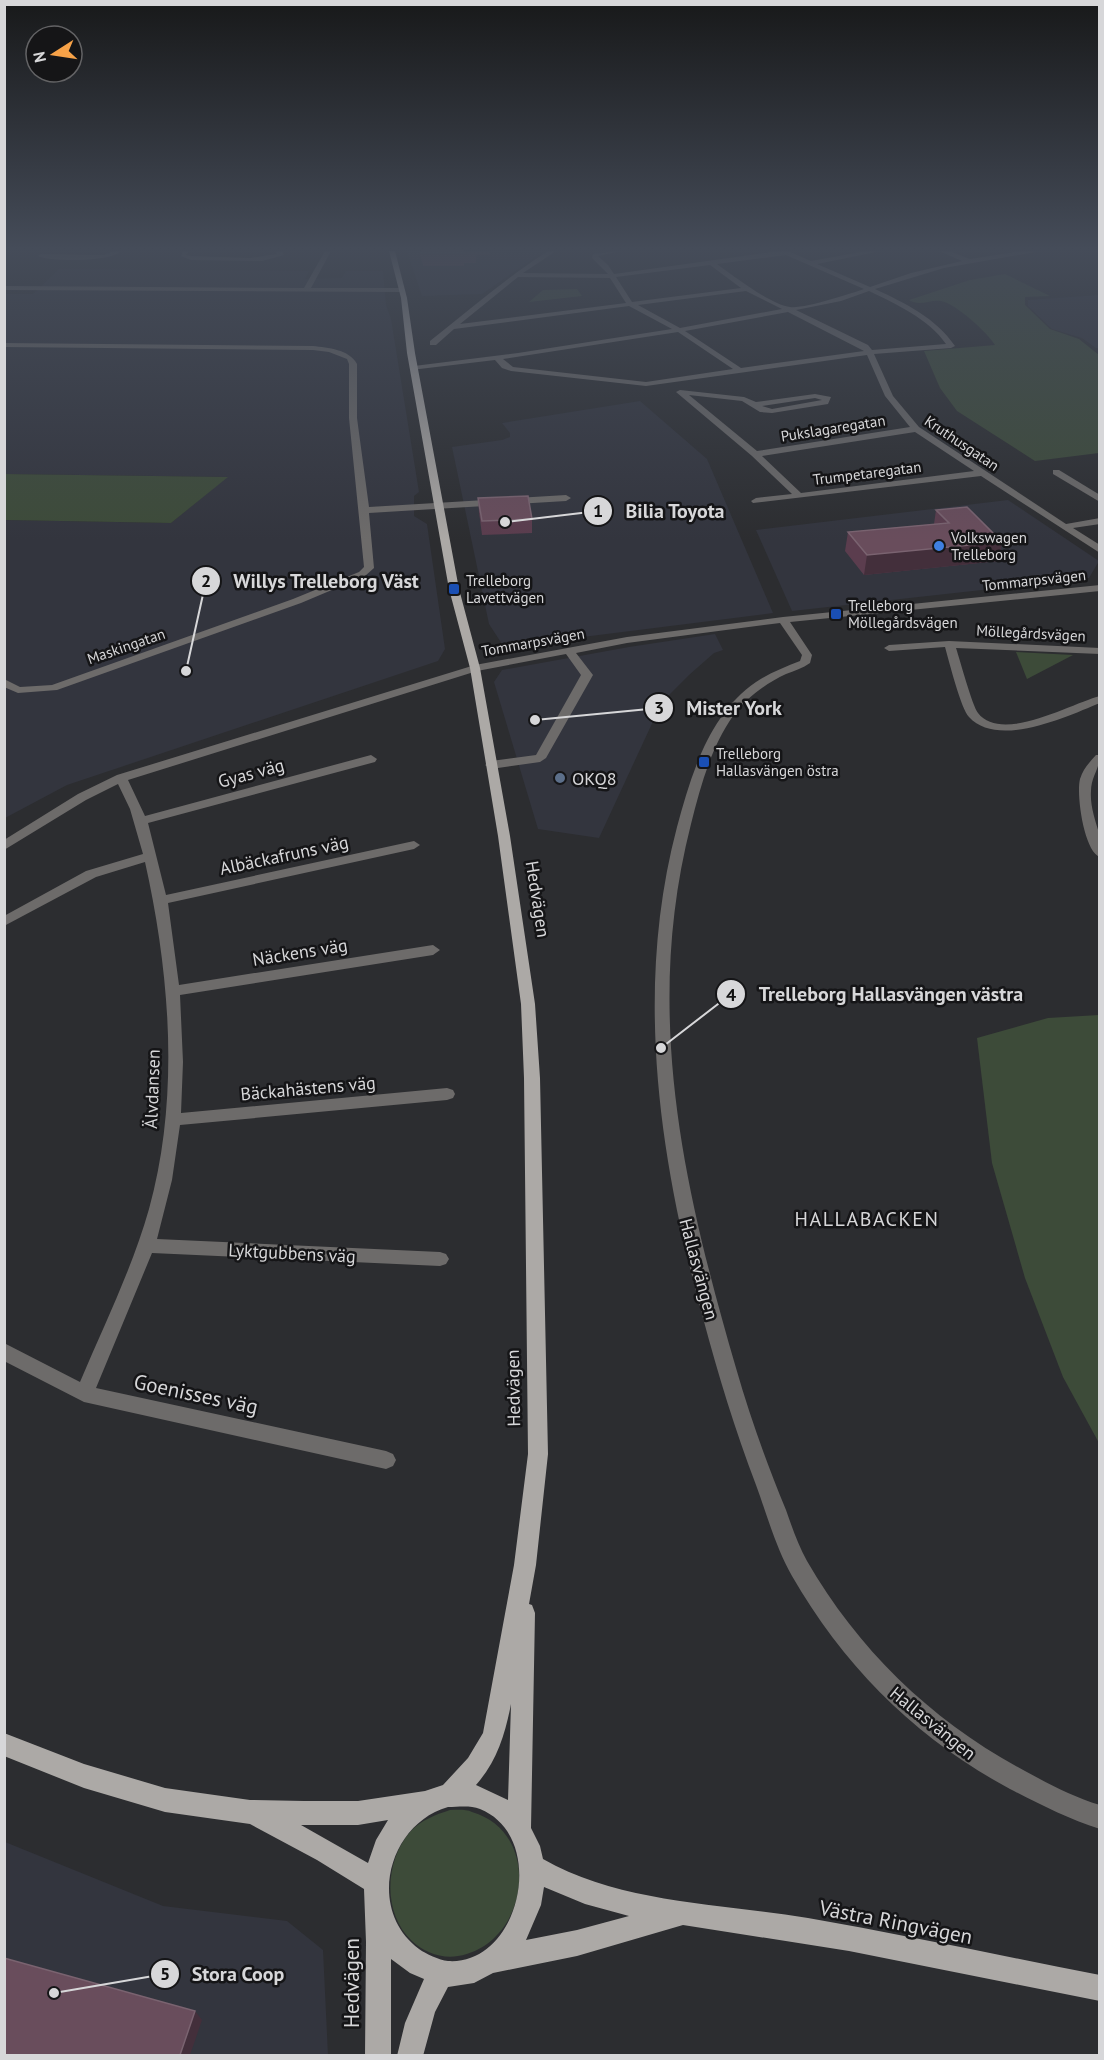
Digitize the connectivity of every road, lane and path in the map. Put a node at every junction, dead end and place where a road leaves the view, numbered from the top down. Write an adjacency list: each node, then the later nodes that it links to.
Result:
1 (224, 347): 23 (street, Maskingatan)
2 (411, 347): 9 (main road, Hedvägen)
3 (580, 347): 8 (street)
4 (704, 347): 10 (street)
5 (865, 347): 7 (street)
6 (936, 347): 7 (street)
7 (871, 352): 10 (street); 14 (street, Kruthusgatan)
8 (498, 358): 9 (street); 11 (street)
9 (414, 368): 22 (main road, Hedvägen)
10 (740, 371): 11 (street)
11 (666, 381): 12 (street)
12 (680, 392): 13 (street); 15 (street)
13 (755, 405): 13 (street)
14 (916, 429): 15 (street, Pukslagaregatan); 17 (street, Kruthusgatan)
15 (756, 454): 18 (street)
16 (1056, 472): 20 (street)
17 (981, 473): 18 (street, Trumpetaregatan); 25 (street, Kruthusgatan)
18 (798, 495): 21 (street, Trumpetaregatan)
19 (566, 498): 22 (street)
20 (1100, 500)
21 (756, 501)
22 (440, 506): 23 (street); 33 (main road, Hedvägen)
23 (365, 510): 34 (street, Maskingatan)
24 (1100, 521): 25 (street)
25 (1064, 527): 26 (street, Kruthusgatan)
26 (1100, 550)
27 (1100, 588): 28 (street, Tommarpsvägen)
28 (783, 620): 31 (street, Tommarpsvägen); 61 (street, Hallasvängen)
29 (949, 644): 30 (street, Möllegårdsvägen); 32 (street, Möllegårdsvägen); 35 (street)
30 (889, 648)
31 (569, 651): 33 (street, Tommarpsvägen); 38 (street)
32 (1100, 651)
33 (475, 668): 38 (main road, Hedvägen); 39 (street, Tommarpsvägen)
34 (4, 682)
35 (1100, 699)
36 (1100, 758): 43 (street)
37 (371, 759): 40 (street, Gyas väg)
38 (490, 765): 56 (main road, Hedvägen)
39 (121, 778): 40 (street, Älvdansen); 42 (street, Tommarpsvägen)
40 (141, 821): 44 (street, Älvdansen)
41 (414, 845): 45 (street, Albäckafruns väg)
42 (4, 846)
43 (1100, 853)
44 (151, 856): 45 (street, Älvdansen); 46 (street)
45 (161, 900): 48 (street, Älvdansen)
46 (4, 922)
47 (433, 950): 48 (street, Näckens väg)
48 (172, 992): 50 (street, Älvdansen)
49 (447, 1094): 50 (street, Bäckahästens väg)
50 (172, 1120): 51 (street, Älvdansen)
51 (145, 1246): 52 (street, Lyktgubbens väg); 54 (street, Älvdansen)
52 (440, 1259)
53 (4, 1351): 54 (street, Goenisses väg)
54 (84, 1394): 55 (street, Goenisses väg)
55 (386, 1460)
56 (525, 1565): 58 (main road, Hedvägen); 62 (main road, Hedvägen)
57 (4, 1744): 60 (main road)
58 (451, 1794): 59 (main road, Hedvägen); 62 (main road, Hedvägen)
59 (425, 1802): 60 (main road); 64 (main road, Hedvägen)
60 (250, 1812): 64 (main road)
61 (1100, 1817)
62 (519, 1827): 63 (main road, Hedvägen)
63 (533, 1867): 66 (main road, Västra Ringvägen); 67 (main road, Hedvägen)
64 (376, 1882): 65 (main road, Hedvägen)
65 (379, 1912): 68 (main road, Hedvägen); 70 (main road, Hedvägen)
66 (682, 1914): 67 (main road, Västra Ringvägen); 69 (main road, Västra Ringvägen)
67 (486, 1964): 68 (main road, Hedvägen)
68 (442, 1972): 71 (main road)
69 (1100, 1988)
70 (378, 2055)
71 (410, 2055)

